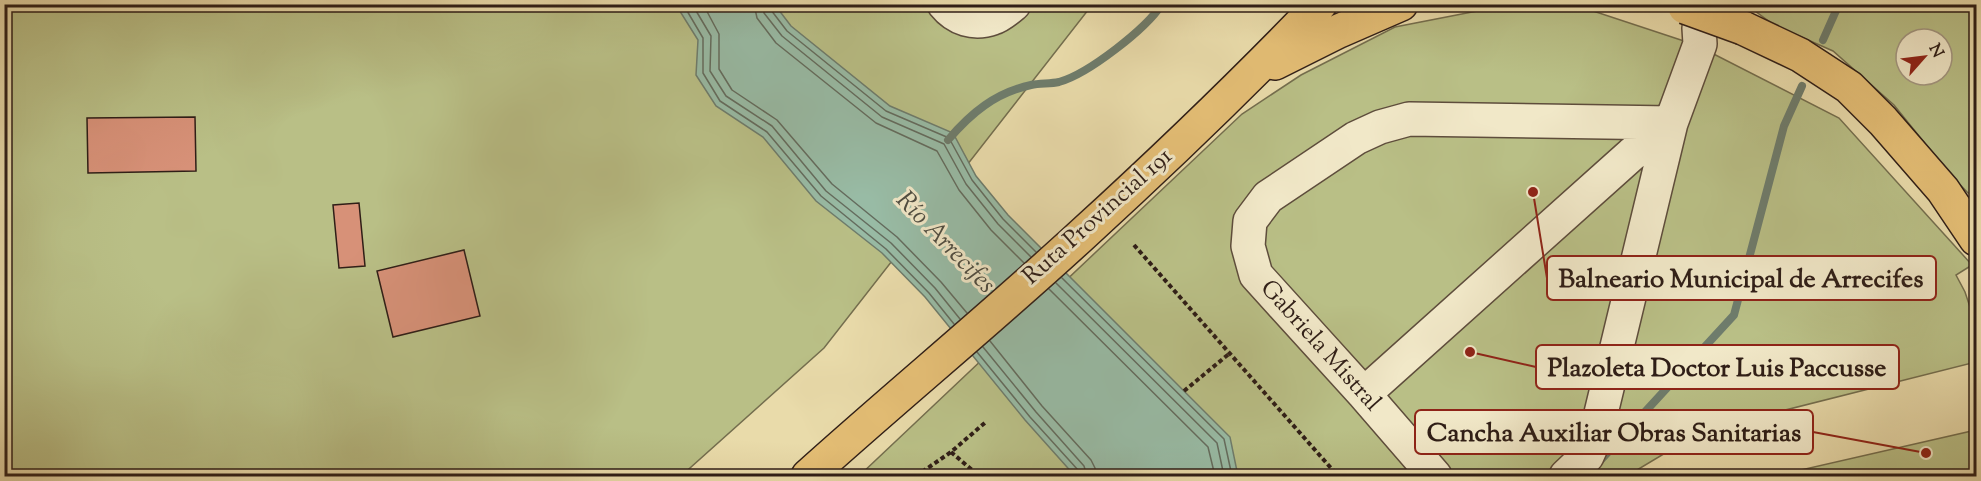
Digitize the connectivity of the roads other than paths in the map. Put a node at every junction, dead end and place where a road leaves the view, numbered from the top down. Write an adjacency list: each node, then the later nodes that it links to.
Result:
1 (944, 4): 2 (street)
2 (1014, 4)
3 (1320, 4): 8 (main road)
4 (1690, 5): 6 (main road, bridge); 7 (street)
5 (1395, 6): 8 (main road)
6 (1733, 16): 7 (street); 10 (main road)
7 (1701, 44): 9 (street)
8 (1252, 75): 12 (main road, Ruta Provincial 191)
9 (1671, 123): 11 (street); 11 (street, Gabriela Mistral); 14 (street)
10 (1977, 239)
11 (1364, 394): 13 (street, Gabriela Mistral)
12 (808, 477)
13 (1435, 477)
14 (1566, 477)

